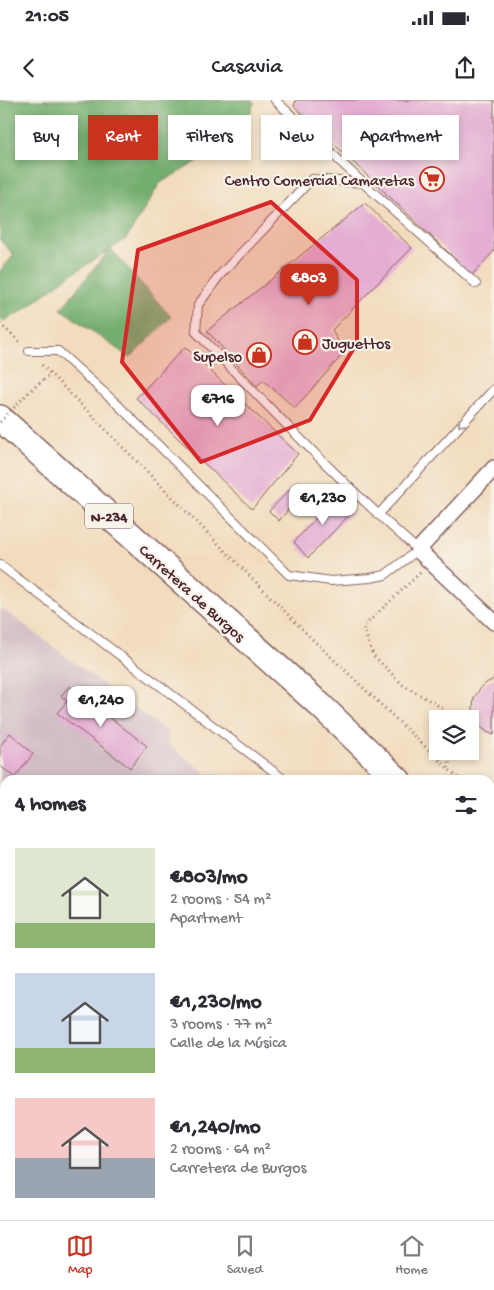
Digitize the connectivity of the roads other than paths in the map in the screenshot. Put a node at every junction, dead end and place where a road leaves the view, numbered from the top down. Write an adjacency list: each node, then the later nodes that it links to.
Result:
1 (276, 100): 2 (lane)
2 (363, 183): 3 (lane); 8 (lane)
3 (476, 284)
4 (29, 351): 9 (lane)
5 (494, 389): 8 (lane, one-way to 8)
6 (0, 418): 12 (highway, Carretera de Burgos / N-234)
7 (494, 468): 9 (street)
8 (378, 515): 9 (lane)
9 (418, 550): 11 (street)
10 (0, 565): 13 (lane)
11 (494, 622)
12 (320, 705): 14 (highway, Carretera de Burgos / N-234); 15 (highway, Carretera de Burgos / N-234)
13 (278, 775)
14 (393, 775)
15 (405, 775)

